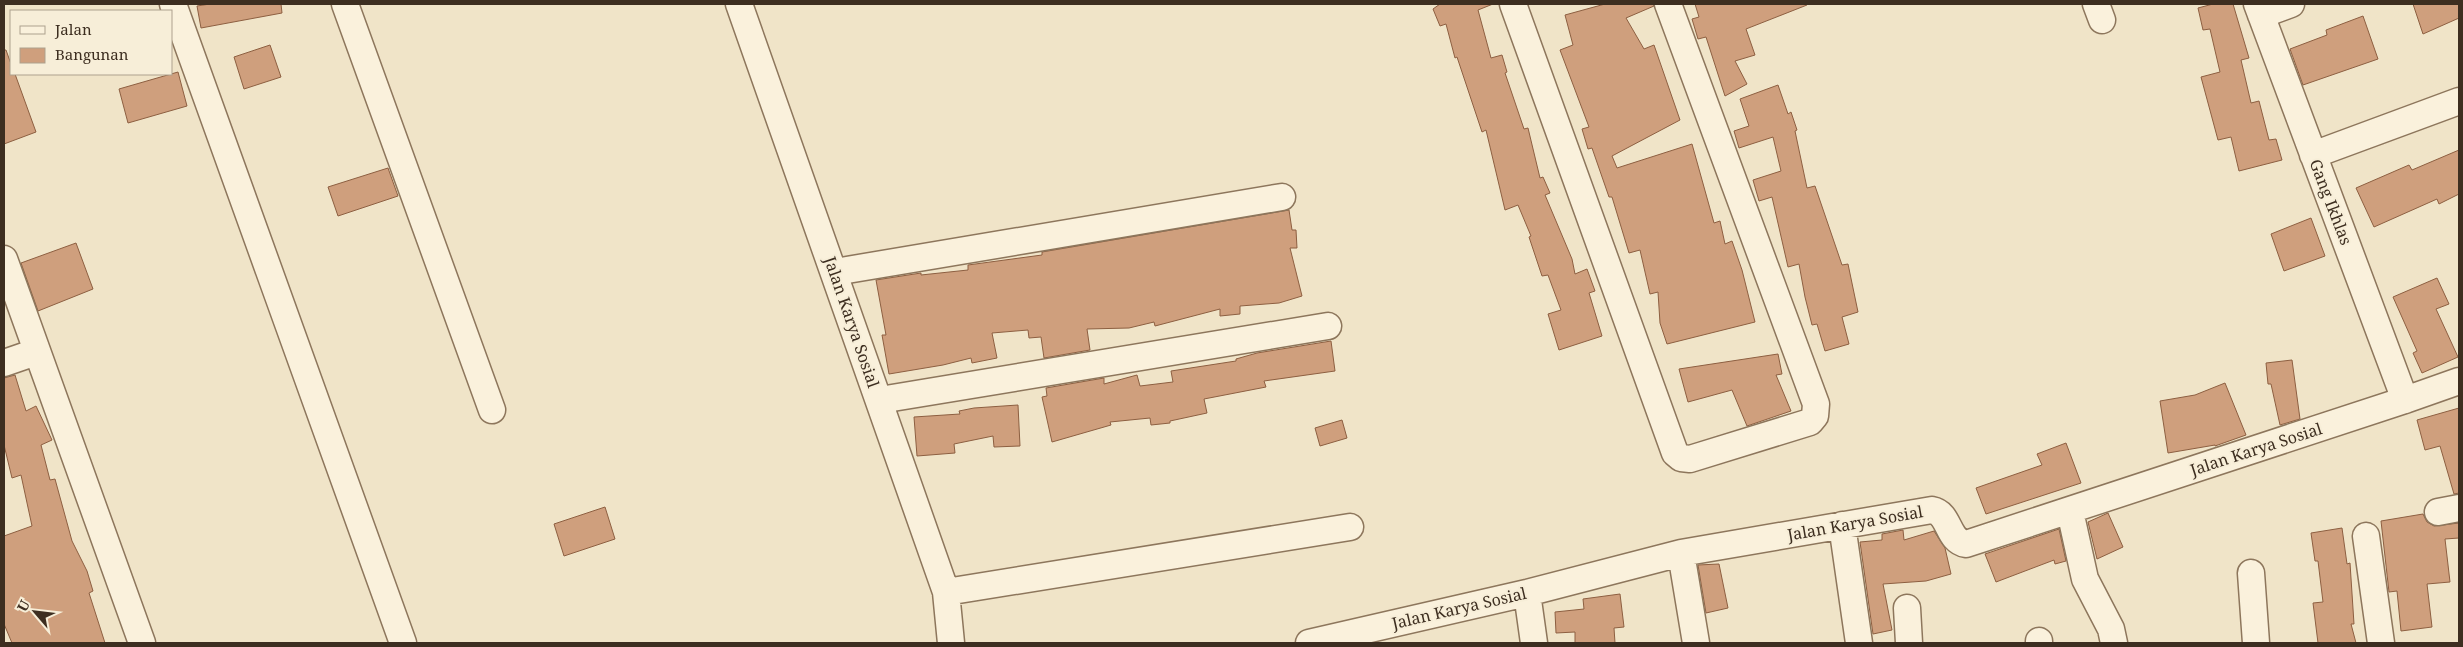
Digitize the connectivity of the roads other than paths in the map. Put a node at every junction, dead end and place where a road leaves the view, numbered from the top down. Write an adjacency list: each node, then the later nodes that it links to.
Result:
1 (173, 4): 31 (street)
2 (345, 4): 19 (street)
3 (739, 4): 12 (street, Jalan Karya Sosial)
4 (1513, 4): 5 (street)
5 (1668, 4)
6 (2291, 4): 7 (street)
7 (2259, 9): 9 (street, Gang Ikhlas)
8 (2459, 101): 9 (street)
9 (2313, 155): 18 (street, Gang Ikhlas)
10 (1282, 197): 12 (street)
11 (4, 259): 14 (street)
12 (835, 272): 17 (street, Jalan Karya Sosial)
13 (1328, 326): 17 (street)
14 (36, 352): 15 (street); 30 (street)
15 (4, 363)
16 (2459, 381): 18 (street, Jalan Karya Sosial)
17 (880, 400): 26 (street, Jalan Karya Sosial)
18 (2406, 400): 20 (street, Jalan Karya Sosial)
19 (492, 410)
20 (2070, 511): 21 (street, Jalan Karya Sosial); 38 (street)
21 (1842, 525): 24 (street, Jalan Karya Sosial); 36 (street)
22 (1350, 527): 26 (street)
23 (2366, 536): 40 (street)
24 (1681, 553): 27 (street, Jalan Karya Sosial); 35 (street)
25 (2251, 573): 39 (street)
26 (946, 592): 32 (street, Jalan Karya Sosial)
27 (1526, 592): 29 (street, Jalan Karya Sosial); 34 (street)
28 (1907, 608): 37 (street)
29 (1348, 639): 33 (street, Jalan Karya Sosial)
30 (142, 643)
31 (403, 643)
32 (951, 643)
33 (1309, 643)
34 (1534, 643)
35 (1696, 643)
36 (1859, 643)
37 (1909, 643)
38 (2114, 643)
39 (2256, 643)
40 (2381, 643)

